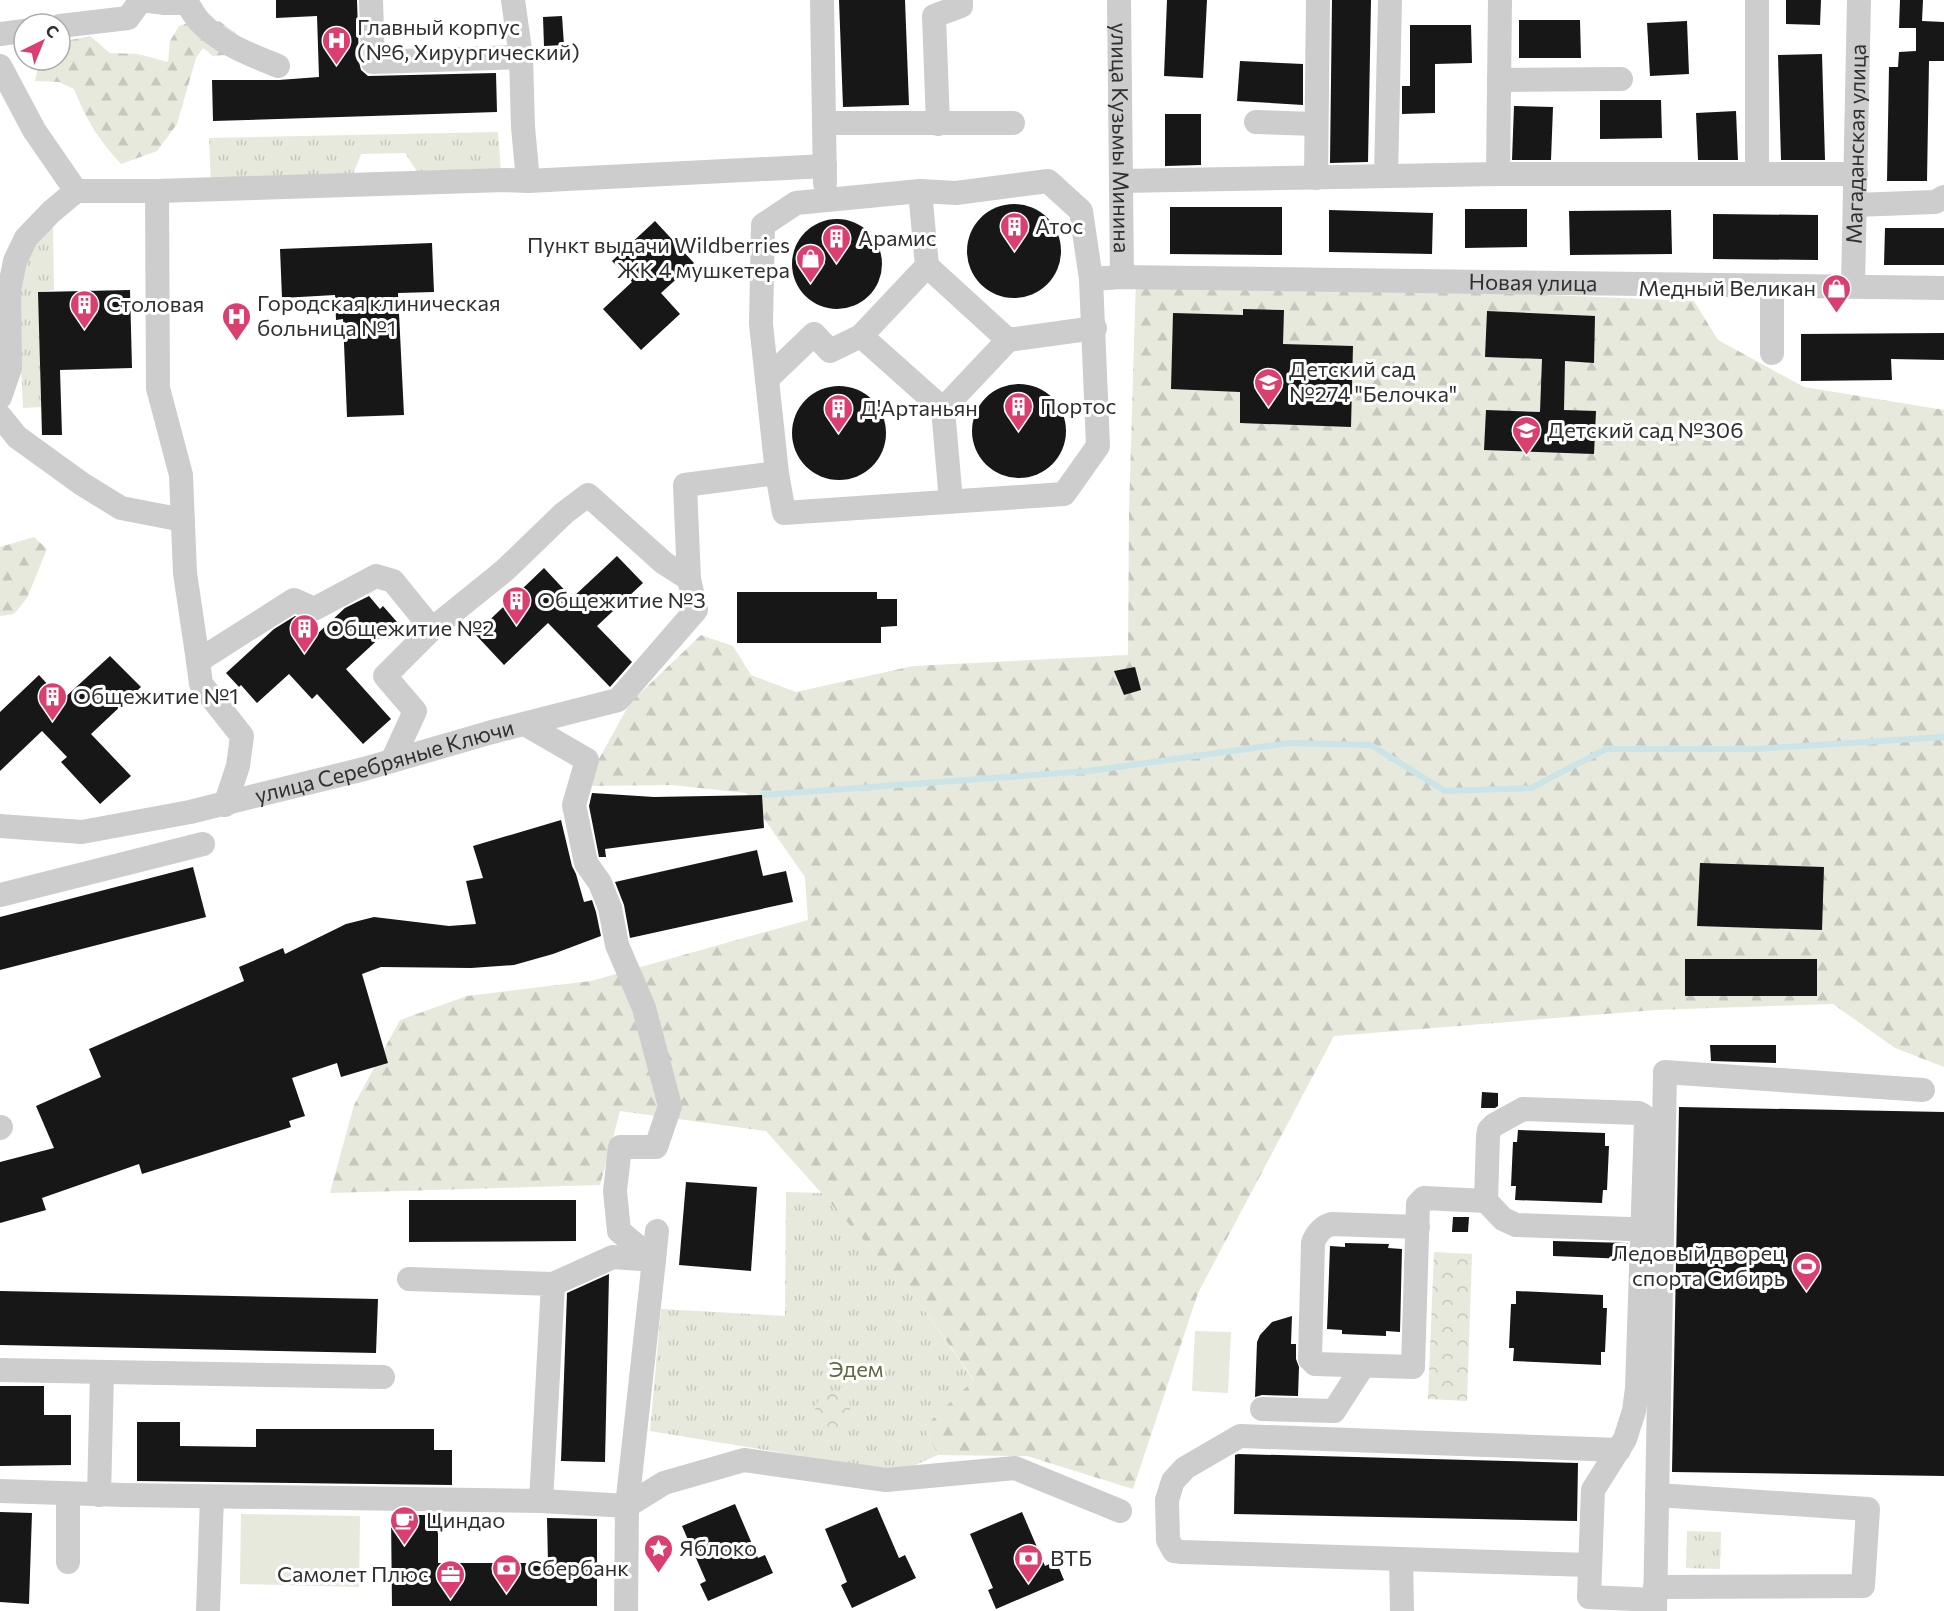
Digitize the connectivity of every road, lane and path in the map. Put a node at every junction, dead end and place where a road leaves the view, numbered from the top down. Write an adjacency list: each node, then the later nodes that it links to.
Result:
1 (141, 0): 12 (street); 13 (street)
2 (371, 0): 14 (street)
3 (513, 0): 14 (street)
4 (822, 0): 20 (street)
5 (961, 0): 22 (street)
6 (1119, 0): 31 (street, улица Кузьмы Минина)
7 (1318, 0): 23 (street)
8 (1390, 0): 28 (street)
9 (1500, 0): 18 (street)
10 (1757, 0): 26 (street)
11 (1859, 0): 27 (street, Магаданская улица)
12 (187, 1): 16 (street)
13 (72, 25)
14 (521, 57): 30 (street)
15 (0, 66): 32 (street)
16 (278, 66)
17 (1621, 79): 18 (street)
18 (1499, 80): 25 (street)
19 (1256, 122): 23 (street)
20 (825, 123): 22 (street); 24 (street)
21 (1013, 123): 22 (street)
22 (938, 124)
23 (1316, 124): 29 (street)
24 (825, 166): 30 (street); 36 (street)
25 (1498, 174): 26 (street); 28 (street)
26 (1757, 174): 27 (street)
27 (1856, 174): 37 (street, Магаданская улица)
28 (1386, 176): 29 (street)
29 (1316, 177): 31 (street)
30 (528, 181): 33 (street)
31 (1121, 181): 39 (street, улица Кузьмы Минина)
32 (76, 191): 33 (street); 49 (street)
33 (157, 191): 54 (street)
34 (920, 191): 36 (street); 38 (street); 40 (street)
35 (1944, 197): 37 (street)
36 (826, 200): 48 (street)
37 (1855, 205): 42 (street, Магаданская улица)
38 (927, 266): 45 (street); 46 (street)
39 (1122, 277): 40 (street, Новая улица); 41 (street, Новая улица)
40 (1092, 279): 44 (street)
41 (1772, 286): 42 (street, Новая улица); 47 (street)
42 (1852, 286): 43 (street, Новая улица)
43 (1944, 288)
44 (1095, 328): 46 (street); 53 (street)
45 (861, 336): 48 (street); 50 (street)
46 (1008, 340): 50 (street)
47 (1772, 353)
48 (767, 379): 52 (street)
49 (0, 397)
50 (943, 409): 53 (street)
51 (0, 416): 54 (street)
52 (777, 473): 53 (street); 55 (street)
53 (951, 501)
54 (183, 520): 57 (street)
55 (689, 579): 56 (street); 58 (street, улица Серебряные Ключи)
56 (432, 629): 57 (street); 59 (street)
57 (198, 661): 60 (street)
58 (525, 724): 59 (street, улица Серебряные Ключи); 69 (street)
59 (392, 761): 60 (street, улица Серебряные Ключи)
60 (225, 805): 61 (street, улица Серебряные Ключи)
61 (0, 826)
62 (203, 844): 63 (street)
63 (0, 895)
64 (1923, 1090): 68 (street)
65 (1486, 1201): 66 (street); 68 (street); 68 (street)
66 (1418, 1227): 72 (street); 72 (street)
67 (657, 1231): 69 (street)
68 (1644, 1239): 77 (street); 81 (street)
69 (654, 1260): 71 (street); 84 (street)
70 (409, 1278): 71 (street)
71 (553, 1284): 83 (street)
72 (1363, 1366): 76 (street)
73 (0, 1370): 74 (street)
74 (102, 1372): 75 (street); 80 (street)
75 (383, 1377)
76 (1271, 1406)
77 (1619, 1450): 86 (street); 88 (street)
78 (0, 1491): 79 (street)
79 (69, 1494): 80 (street); 87 (street)
80 (99, 1495): 82 (street)
81 (1657, 1495): 89 (street); 89 (street)
82 (212, 1497): 83 (street); 90 (street)
83 (542, 1501): 84 (street)
84 (627, 1506): 85 (street); 91 (street)
85 (1120, 1512)
86 (1401, 1559): 88 (street); 92 (street)
87 (68, 1562)
88 (1590, 1565): 89 (street)
89 (1655, 1599)
90 (208, 1611)
91 (626, 1611)
92 (1402, 1611)

